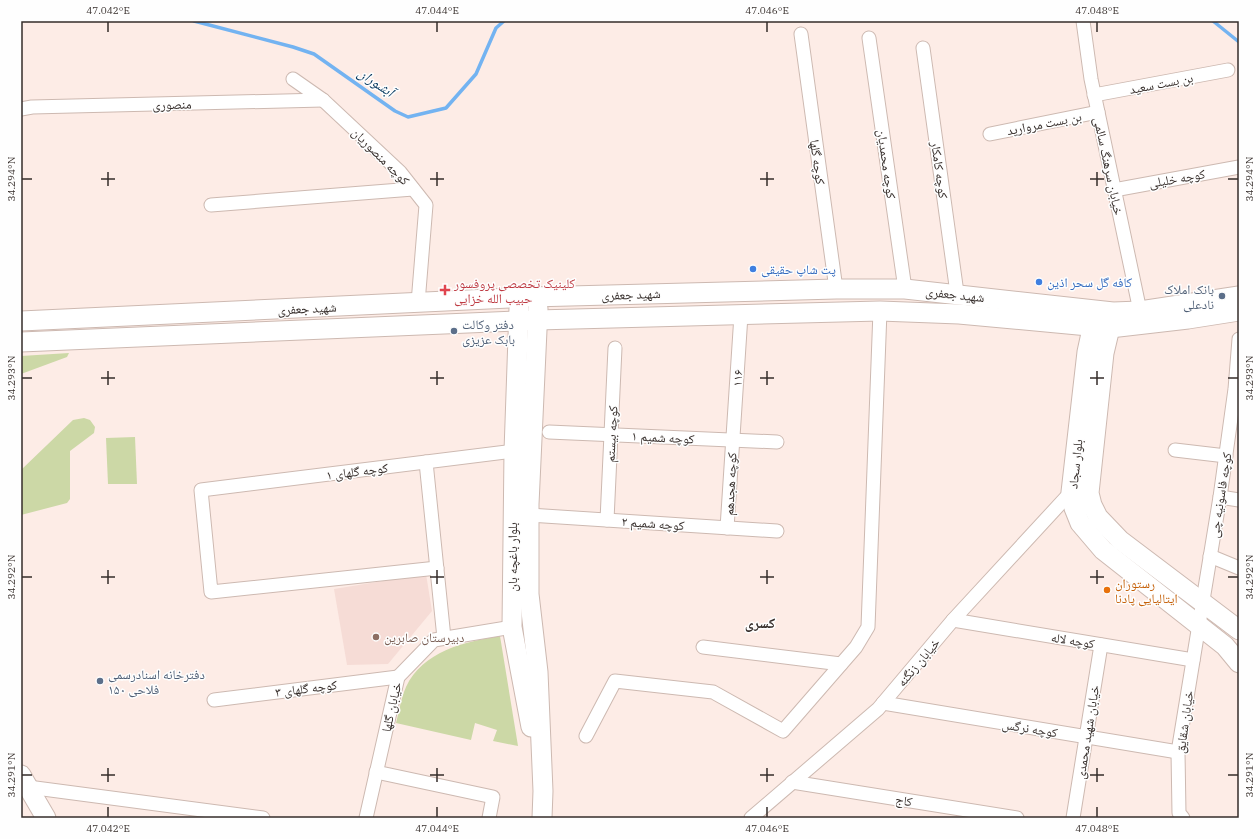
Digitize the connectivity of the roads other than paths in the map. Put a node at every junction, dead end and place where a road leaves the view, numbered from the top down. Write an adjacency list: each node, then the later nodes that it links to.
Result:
1 (1083, 21): 7 (street, خیابان سرهنگ سالمی)
2 (801, 34): 16 (street, کوچه گلها)
3 (869, 38): 17 (street, کوچه محمدیان)
4 (923, 48): 18 (street, کوچه کامکار)
5 (1228, 70): 7 (street, بن بست سعید)
6 (293, 79): 8 (street, کوچه منصوریان)
7 (1094, 95): 10 (street, خیابان سرهنگ سالمی)
8 (323, 100): 9 (street, منصوری); 13 (street, کوچه منصوریان)
9 (21, 109)
10 (1098, 112): 11 (street, بن بست مروارید); 14 (street, خیابان سرهنگ سالمی)
11 (990, 134)
12 (1239, 167): 14 (street, کوچه خلیلی)
13 (413, 188): 15 (street); 22 (street, کوچه منصوریان)
14 (1114, 190): 26 (street, خیابان سرهنگ سالمی)
15 (211, 205)
16 (836, 289): 17 (main road, شهید جعفری); 20 (main road, شهید جعفری)
17 (905, 289): 18 (main road, شهید جعفری)
18 (957, 293): 27 (main road, شهید جعفری)
19 (1239, 296): 26 (main road, شهید جعفری)
20 (538, 297): 21 (main road, شهید جعفری); 29 (main road)
21 (519, 298): 22 (main road, شهید جعفری); 29 (main road)
22 (418, 303): 28 (main road, شهید جعفری)
23 (1239, 311): 26 (main road, شهید جعفری)
24 (880, 312): 25 (main road, شهید جعفری); 27 (main road, شهید جعفری); 62 (street)
25 (741, 315): 29 (main road, شهید جعفری); 36 (street, ۱۱۶)
26 (1141, 318): 27 (main road, شهید جعفری)
27 (1103, 320): 42 (main road, بلوار سجاد)
28 (21, 321)
29 (528, 329): 31 (main road, شهید جعفری); 39 (main road, بلوار باغچه بان); 45 (main road, بلوار باغچه بان)
30 (1239, 339): 33 (street, کوچه فاسونیه چی)
31 (21, 342)
32 (615, 348): 35 (street, کوچه بیستم)
33 (1237, 389): 40 (street, کوچه فاسونیه چی)
34 (549, 432): 35 (street, کوچه شمیم ۱)
35 (611, 435): 36 (street, کوچه شمیم ۱); 46 (street, کوچه بیستم)
36 (732, 440): 37 (street, کوچه شمیم ۱); 47 (street, کوچه هجدهم)
37 (777, 442)
38 (1175, 450): 40 (street)
39 (514, 452): 41 (street, کوچه گلهای ۱); 55 (main road, بلوار باغچه بان)
40 (1226, 456): 43 (street, کوچه فاسونیه چی)
41 (426, 462): 50 (street); 50 (street, کوچه گلهای ۱)
42 (1080, 492): 52 (main road, بلوار سجاد); 53 (street, خیابان زنگنه); 54 (main road, بلوار سجاد)
43 (1220, 497): 44 (street); 49 (street, کوچه فاسونیه چی)
44 (1239, 500)
45 (529, 515): 46 (street, کوچه شمیم ۲); 72 (main road, بلوار باغچه بان)
46 (607, 520): 47 (street, کوچه شمیم ۲)
47 (727, 528): 48 (street, کوچه شمیم ۲)
48 (777, 532)
49 (1210, 556): 51 (street); 52 (street, کوچه فاسونیه چی)
50 (437, 568): 57 (street)
51 (1239, 568)
52 (1204, 603): 54 (street, کوچه فاسونیه چی); 56 (main road, بلوار سجاد)
53 (953, 620): 58 (street, کوچه لاله); 65 (street, خیابان زنگنه)
54 (1199, 625): 60 (street, خیابان شقایق); 61 (main road, بلوار سجاد)
55 (512, 627): 57 (street, خیابان گلها); 72 (main road, بلوار باغچه بان)
56 (1239, 630)
57 (444, 638): 63 (street, خیابان گلها)
58 (1101, 645): 60 (street, کوچه لاله); 67 (street, خیابان شهید محمدی)
59 (703, 647): 62 (street)
60 (1193, 660): 68 (street, خیابان شقایق)
61 (1239, 663)
62 (841, 664): 66 (street)
63 (398, 677): 64 (street, کوچه گلهای ۳); 69 (street, خیابان گلها)
64 (214, 700)
65 (883, 703): 67 (street, کوچه نرگس); 71 (street, خیابان زنگنه)
66 (586, 736)
67 (1086, 737): 68 (street, کوچه نرگس); 81 (street, خیابان شهید محمدی)
68 (1178, 752): 82 (street, خیابان شقایق)
69 (376, 772): 76 (street, خیابان گلها); 77 (street)
70 (24, 781): 74 (main road); 75 (street)
71 (792, 782): 73 (street, کاج); 79 (street, خیابان زنگنه)
72 (543, 791): 78 (main road, بلوار باغچه بان)
73 (1002, 817): 80 (street, کاج)
74 (46, 818)
75 (263, 818)
76 (366, 818)
77 (489, 818)
78 (542, 818)
79 (751, 818)
80 (1017, 818)
81 (1074, 818)
82 (1183, 818)

